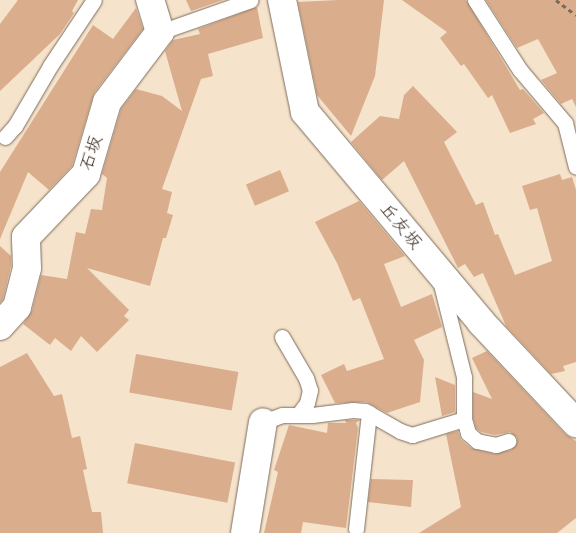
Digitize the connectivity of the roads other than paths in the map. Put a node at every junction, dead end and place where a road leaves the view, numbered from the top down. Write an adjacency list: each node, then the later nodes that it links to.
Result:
1 (94, 0): 7 (lane)
2 (150, 0): 6 (street)
3 (251, 0): 6 (lane)
4 (282, 0): 9 (street, 丘友坂)
5 (475, 0): 8 (lane)
6 (160, 32): 10 (street, 石坂)
7 (5, 138)
8 (576, 167)
9 (438, 271): 13 (street, 丘友坂); 15 (lane)
10 (0, 326)
11 (282, 337): 14 (lane)
12 (369, 414): 14 (lane); 15 (lane); 18 (lane)
13 (573, 414)
14 (298, 415): 16 (lane)
15 (464, 419): 17 (lane)
16 (263, 422): 19 (street)
17 (508, 441)
18 (356, 529)
19 (245, 533)

